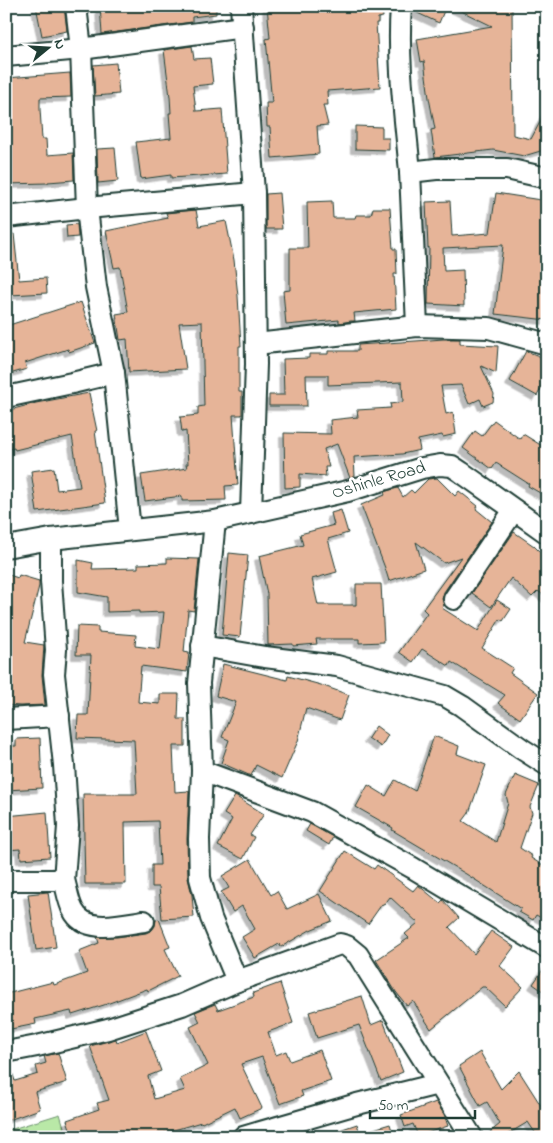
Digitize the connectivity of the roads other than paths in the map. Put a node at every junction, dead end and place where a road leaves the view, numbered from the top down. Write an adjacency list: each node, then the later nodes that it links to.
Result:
1 (76, 6): 5 (street)
2 (241, 6): 4 (street)
3 (401, 6): 7 (street)
4 (243, 27): 5 (street); 9 (street)
5 (81, 49): 6 (street); 10 (street)
6 (6, 56)
7 (410, 172): 8 (street); 12 (street)
8 (547, 178)
9 (254, 193): 10 (street); 13 (street)
10 (87, 208): 11 (street); 15 (street)
11 (6, 217)
12 (417, 326): 13 (street); 14 (street)
13 (256, 344): 18 (street)
14 (547, 344)
15 (114, 373): 16 (street); 20 (street)
16 (6, 397)
17 (514, 510): 18 (street, Oshinle Road); 21 (street, Oshinle Road); 24 (street)
18 (252, 512): 19 (street, Oshinle Road)
19 (215, 521): 20 (street, Oshinle Road); 25 (street)
20 (130, 530): 22 (street, Oshinle Road)
21 (547, 533)
22 (51, 539): 23 (street, Oshinle Road); 26 (street)
23 (6, 547)
24 (454, 599)
25 (202, 646): 28 (street); 29 (street)
26 (58, 716): 27 (street); 31 (street)
27 (6, 719)
28 (547, 765)
29 (202, 771): 33 (street); 34 (street)
30 (6, 880): 31 (street)
31 (64, 880): 32 (street)
32 (144, 921)
33 (547, 948)
34 (237, 981): 35 (street); 36 (street)
35 (6, 1052)
36 (438, 1084): 37 (street); 38 (street)
37 (243, 1137)
38 (472, 1137)

